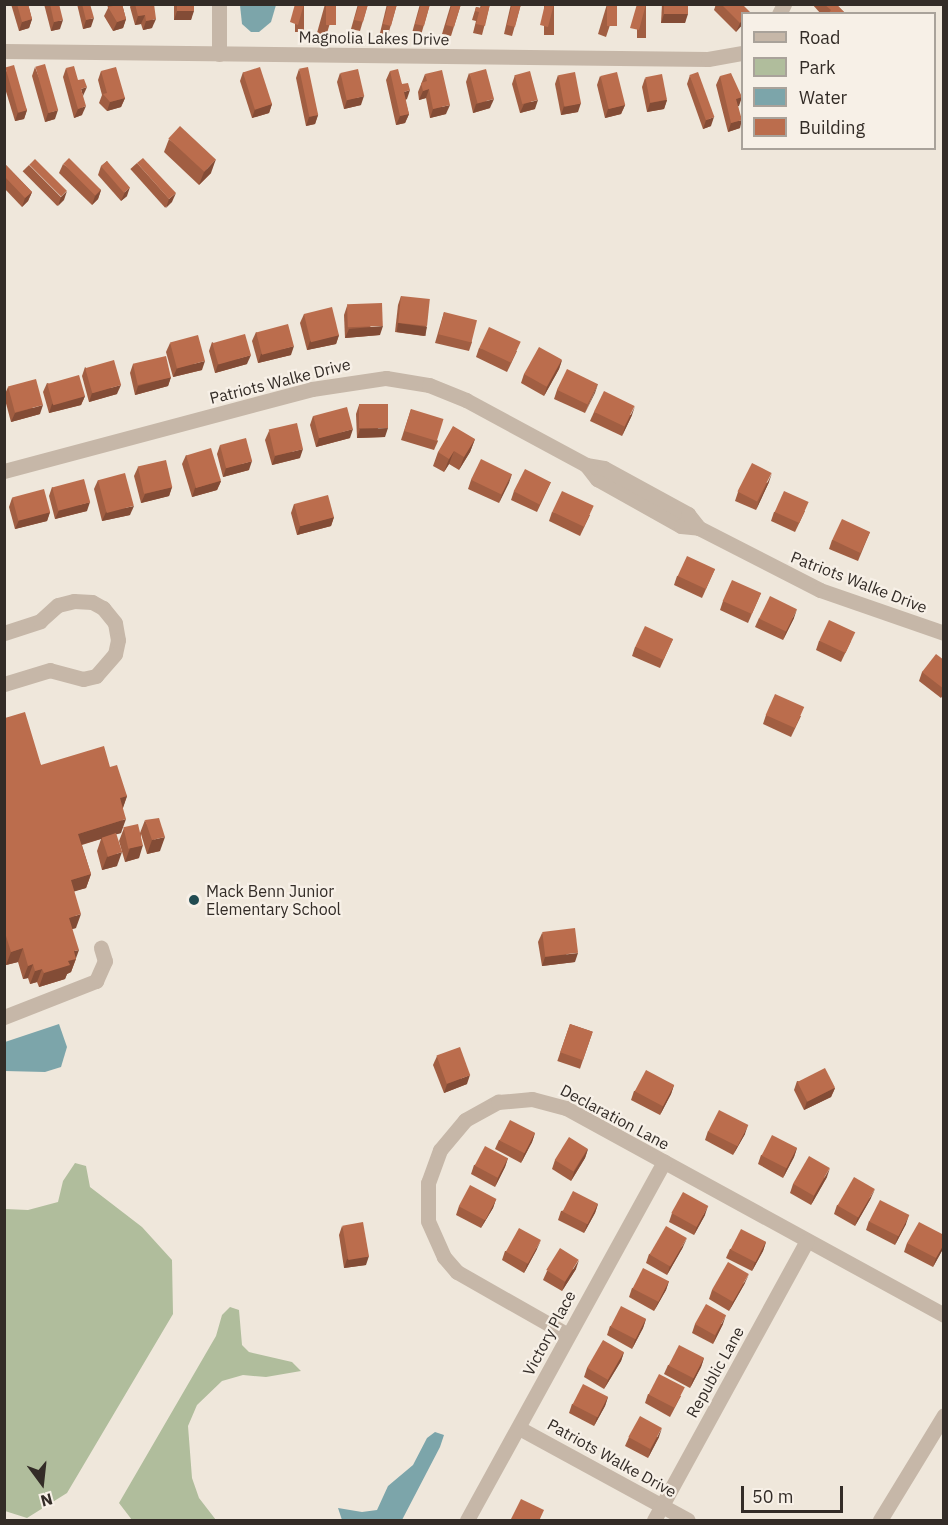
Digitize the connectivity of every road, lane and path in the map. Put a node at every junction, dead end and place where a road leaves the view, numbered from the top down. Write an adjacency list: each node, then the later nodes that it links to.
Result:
1 (219, 4): 4 (street)
2 (4, 51): 4 (street, Magnolia Lakes Drive)
3 (741, 53): 4 (street, Magnolia Lakes Drive)
4 (219, 54)
5 (4, 471): 7 (street, Patriots Walke Drive)
6 (4, 633): 8 (street)
7 (944, 633)
8 (4, 684)
9 (101, 948): 10 (street)
10 (4, 1017)
11 (664, 1162): 12 (street, Declaration Lane); 14 (street, Victory Place); 14 (street, Declaration Lane)
12 (807, 1241): 13 (street, Declaration Lane); 17 (street, Republic Lane)
13 (944, 1315)
14 (568, 1335): 16 (street, Victory Place)
15 (944, 1415): 21 (street)
16 (519, 1428): 17 (street, Patriots Walke Drive); 18 (street, Victory Place)
17 (662, 1506): 19 (street, Republic Lane); 20 (street, Patriots Walke Drive)
18 (467, 1521)
19 (654, 1521)
20 (688, 1521)
21 (880, 1521)

